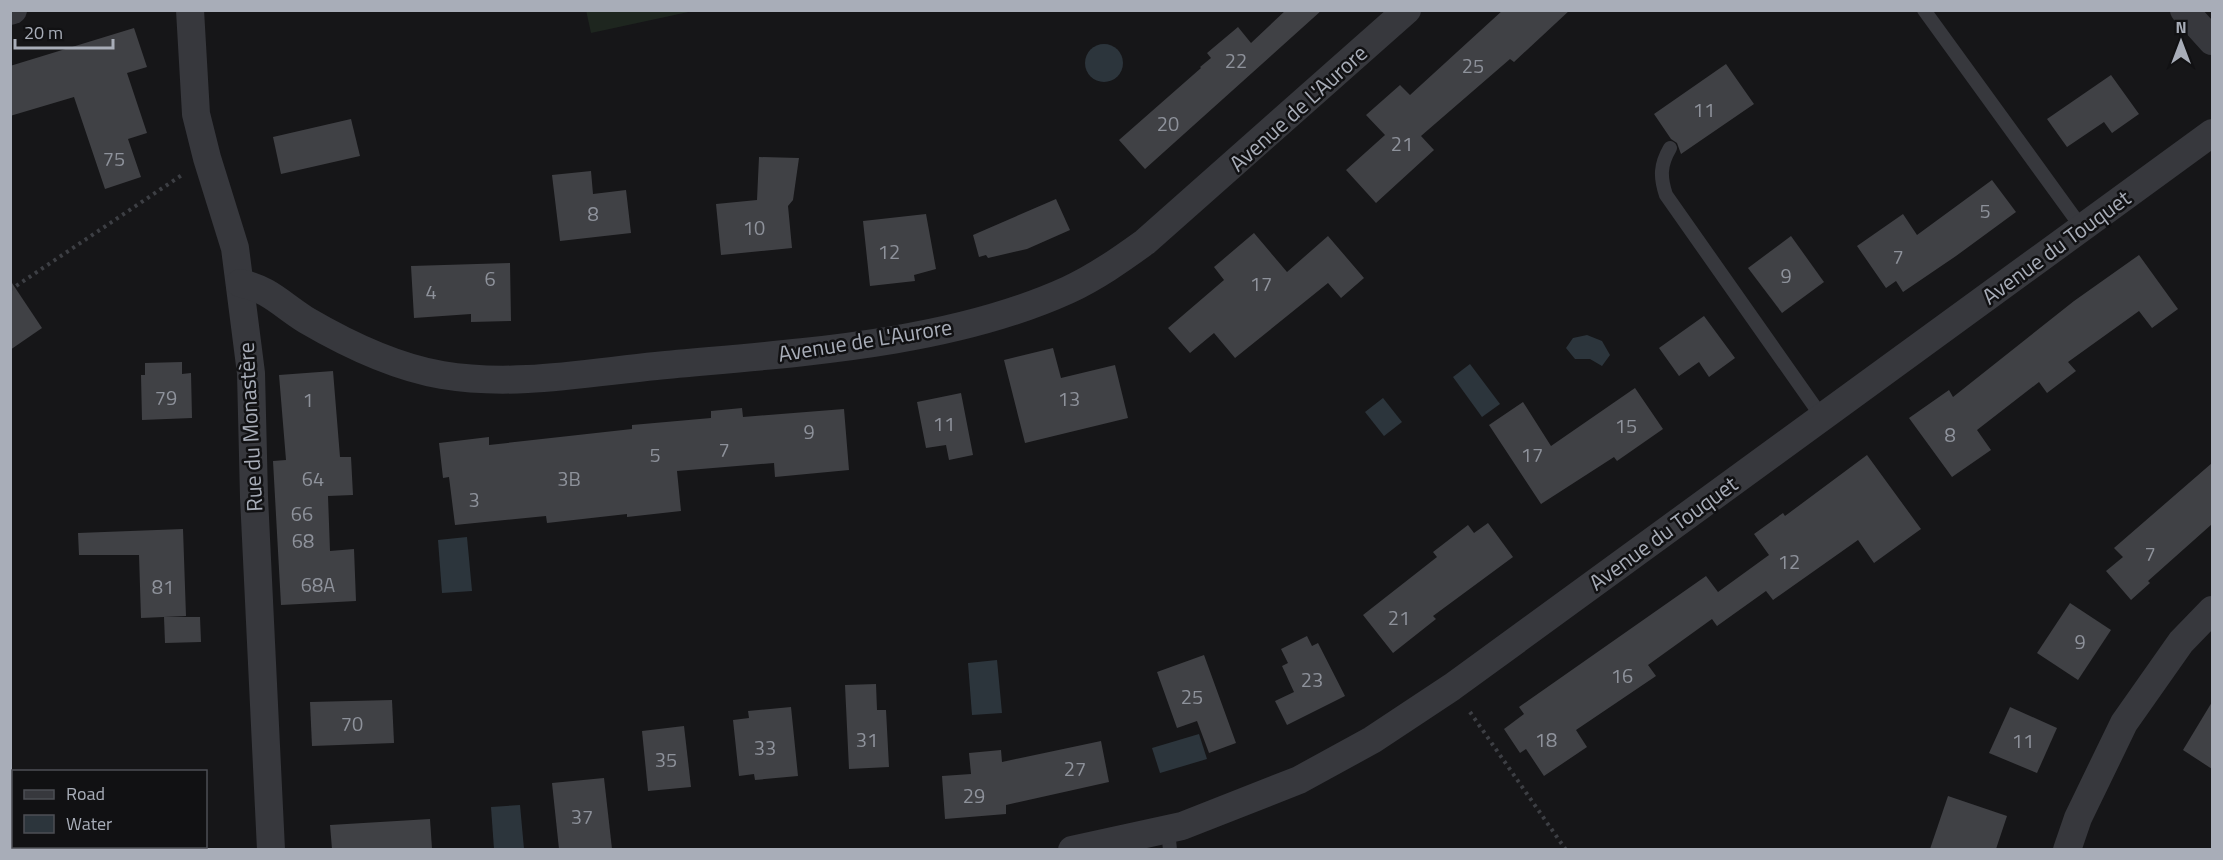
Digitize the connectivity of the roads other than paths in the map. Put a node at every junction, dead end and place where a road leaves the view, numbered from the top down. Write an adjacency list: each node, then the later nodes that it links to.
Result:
1 (190, 10): 9 (street, Rue du Monastère)
2 (1407, 10): 9 (street, Avenue de L'Aurore)
3 (1924, 10): 8 (lane)
4 (2184, 10): 5 (street)
5 (2212, 41)
6 (2212, 133): 8 (street, Avenue du Touquet)
7 (1670, 148): 10 (lane)
8 (2082, 228): 10 (street, Avenue du Touquet)
9 (240, 283): 13 (street, Rue du Monastère)
10 (1822, 417): 12 (street, Avenue du Touquet)
11 (2212, 610): 15 (street)
12 (1169, 840): 14 (street, Avenue du Touquet)
13 (271, 849)
14 (1072, 849)
15 (2067, 849)

